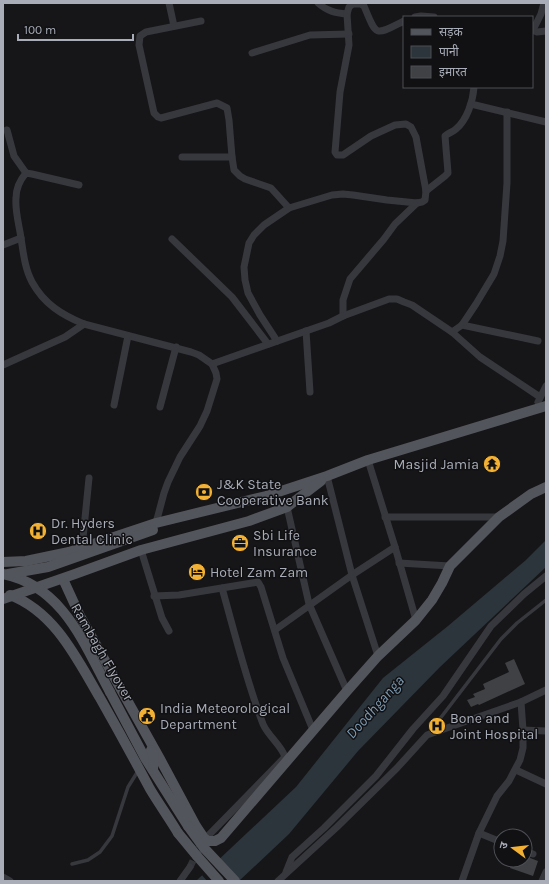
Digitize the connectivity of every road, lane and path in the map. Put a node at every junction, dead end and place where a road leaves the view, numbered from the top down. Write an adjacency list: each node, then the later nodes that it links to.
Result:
1 (169, 3): 8 (street)
2 (318, 3): 5 (street)
3 (361, 3): 5 (street); 7 (street)
4 (544, 3): 9 (street)
5 (347, 14): 12 (street)
6 (201, 21): 8 (street)
7 (403, 21)
8 (174, 26): 20 (street)
9 (533, 28)
10 (533, 30): 11 (street)
11 (546, 31)
12 (349, 34): 13 (street); 23 (street)
13 (252, 53)
14 (474, 88): 15 (street)
15 (471, 104): 16 (street); 23 (street)
16 (507, 112): 17 (street); 31 (street)
17 (546, 122)
18 (7, 130): 21 (street)
19 (182, 157): 20 (street)
20 (232, 157): 25 (street)
21 (26, 173): 22 (street); 26 (street)
22 (79, 185)
23 (426, 191): 24 (street)
24 (417, 203): 25 (street); 29 (street)
25 (290, 208): 35 (street)
26 (21, 238): 28 (street); 30 (street)
27 (172, 239): 37 (street)
28 (3, 245)
29 (343, 316): 32 (street); 33 (street)
30 (84, 324): 34 (street); 40 (street)
31 (462, 325): 33 (street); 36 (street)
32 (306, 331): 35 (street); 42 (street)
33 (452, 332): 43 (street)
34 (128, 336): 38 (street); 44 (street)
35 (277, 341): 37 (street)
36 (538, 341)
37 (268, 344): 39 (street)
38 (176, 347): 39 (street); 46 (street)
39 (212, 364): 55 (street)
40 (3, 365)
41 (546, 386): 43 (street)
42 (310, 392)
43 (540, 397): 47 (street)
44 (114, 404)
45 (546, 406): 47 (main road)
46 (160, 407)
47 (535, 409): 48 (main road)
48 (368, 460): 49 (main road); 53 (street)
49 (327, 476): 52 (main road); 55 (main road); 65 (street)
50 (89, 478): 58 (street)
51 (546, 487): 54 (main road)
52 (287, 507): 59 (main road); 72 (street)
53 (385, 516): 54 (street); 57 (street)
54 (499, 518): 63 (main road)
55 (155, 527): 56 (main road); 64 (main road, bridge)
56 (97, 543): 58 (main road); 61 (main road)
57 (395, 547): 62 (street); 65 (street)
58 (82, 548): 60 (main road)
59 (141, 550): 61 (main road); 70 (street)
60 (3, 562)
61 (106, 563): 67 (main road)
62 (399, 563): 63 (street); 73 (street)
63 (450, 566): 73 (main road)
64 (4, 574): 85 (main road, Rambagh Flyover, bridge)
65 (352, 575): 72 (street); 76 (street)
66 (546, 576): 93 (street)
67 (60, 579): 69 (main road); 85 (main road); 90 (main road)
68 (222, 588): 70 (street); 74 (street); 90 (street)
69 (6, 596): 84 (main road)
70 (154, 596): 75 (street)
71 (546, 600): 83 (lane)
72 (309, 604): 74 (street); 78 (street)
73 (416, 620): 76 (main road)
74 (275, 630): 80 (street)
75 (170, 631)
76 (378, 656): 78 (main road)
77 (546, 690): 79 (street)
78 (347, 691): 80 (main road)
79 (521, 702): 81 (street); 83 (street)
80 (313, 730): 90 (main road)
81 (523, 730): 82 (street); 86 (street)
82 (546, 731)
83 (427, 735): 93 (street)
84 (140, 769): 91 (lane); 98 (main road, bridge)
85 (153, 770): 99 (main road, Rambagh Flyover, bridge)
86 (516, 770): 87 (street); 88 (street)
87 (546, 784)
88 (479, 833): 89 (street); 101 (street)
89 (493, 839)
90 (203, 840)
91 (72, 864)
92 (190, 867): 97 (street)
93 (286, 872): 100 (street)
94 (546, 872): 102 (street)
95 (3, 877): 96 (street)
96 (10, 881)
97 (180, 881)
98 (219, 881)
99 (235, 881)
100 (278, 881)
101 (462, 881)
102 (542, 881)

